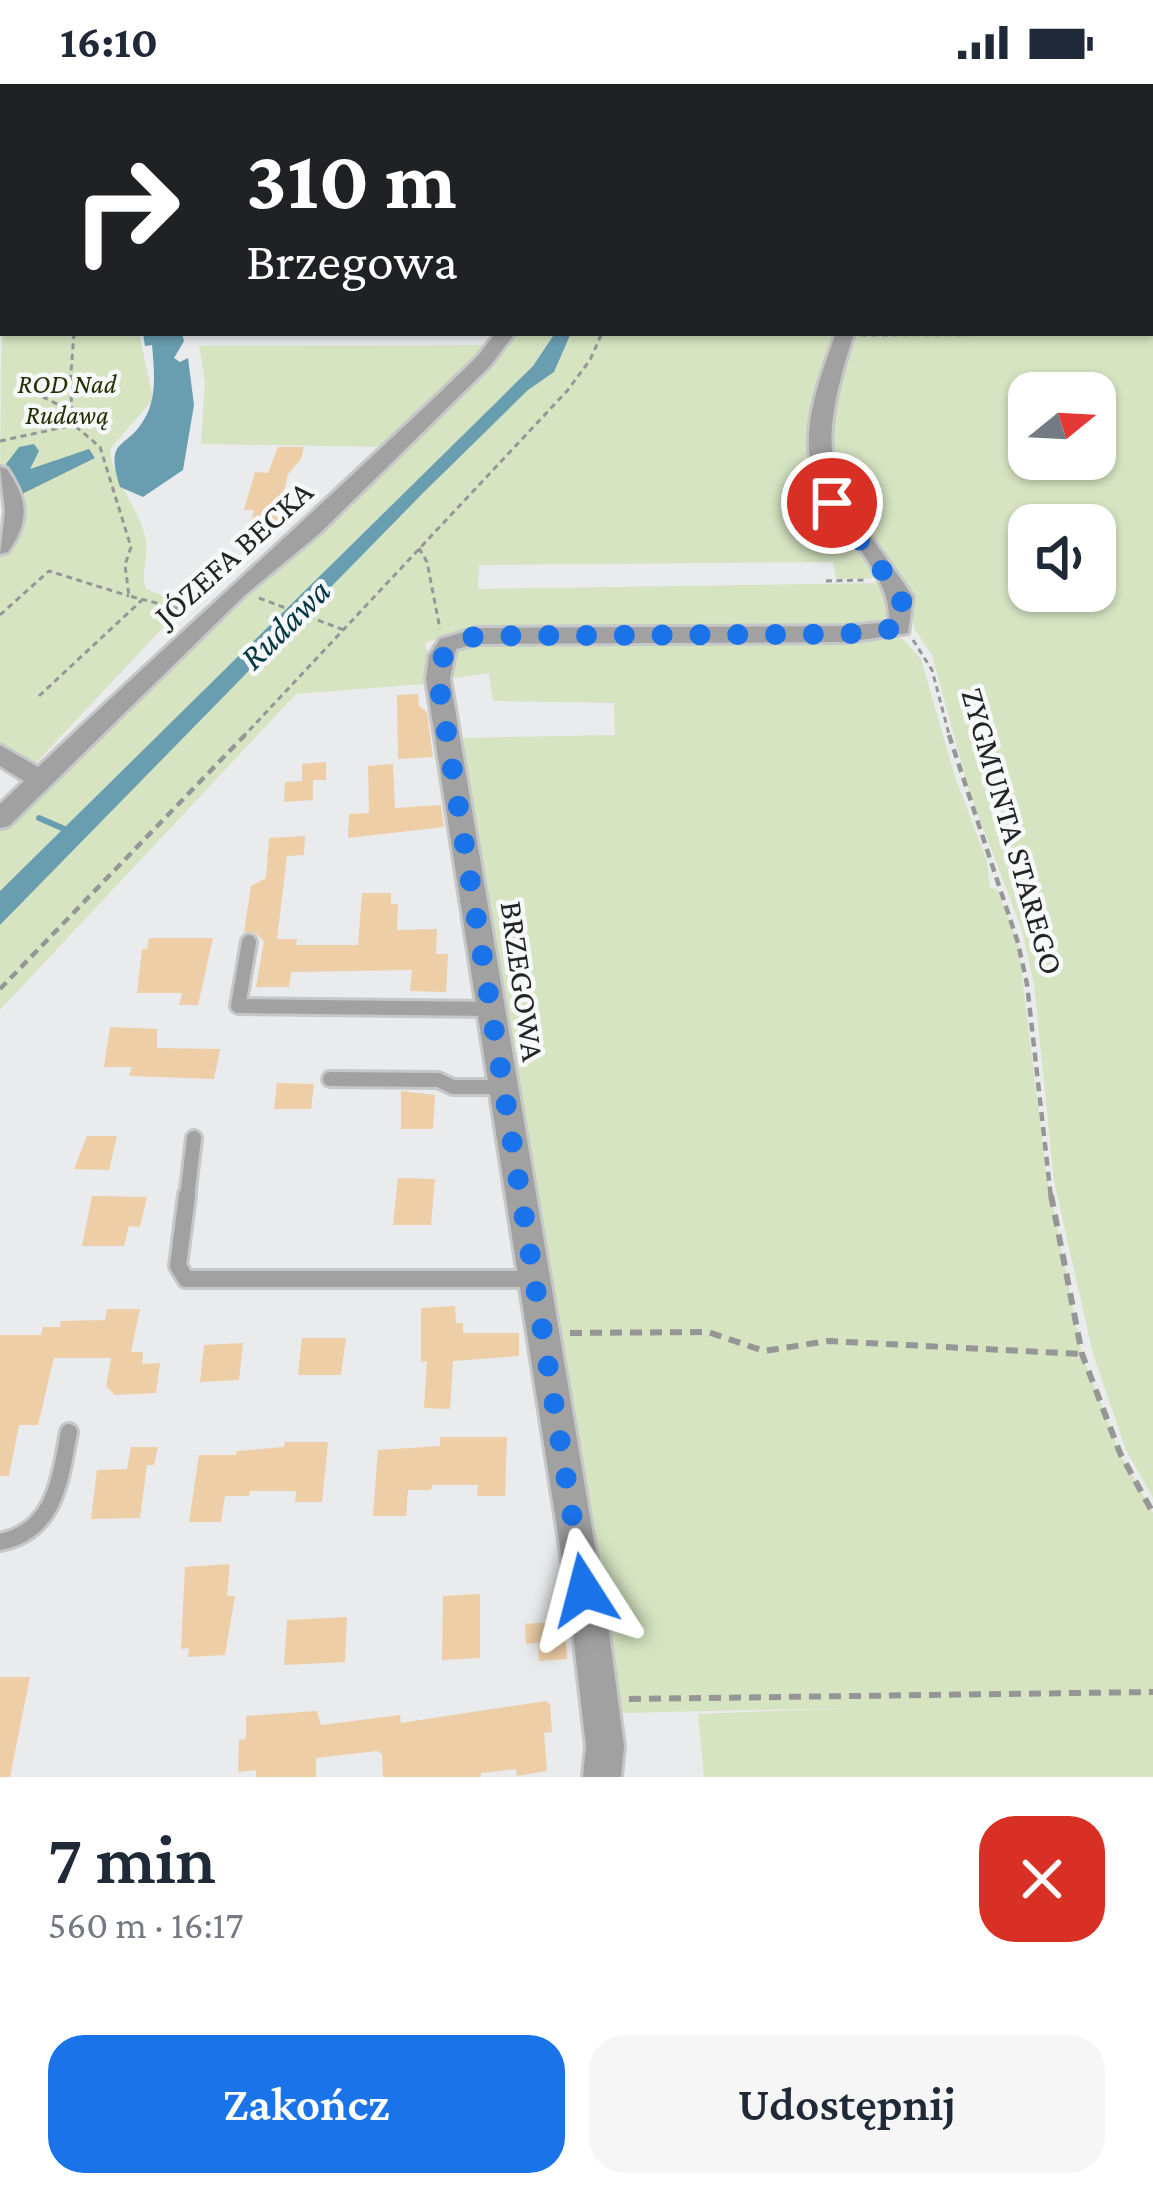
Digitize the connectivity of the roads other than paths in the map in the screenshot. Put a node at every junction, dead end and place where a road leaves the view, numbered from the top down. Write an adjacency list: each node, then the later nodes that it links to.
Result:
1 (504, 336): 6 (street, JÓZEFA BECKA)
2 (843, 336): 9 (street, BRZEGOWA)
3 (0, 473): 4 (street)
4 (0, 547)
5 (0, 754): 6 (street)
6 (40, 780): 7 (street, JÓZEFA BECKA)
7 (0, 819)
8 (249, 942): 9 (lane)
9 (490, 1009): 11 (street, BRZEGOWA)
10 (330, 1079): 11 (lane)
11 (502, 1087): 13 (street, BRZEGOWA)
12 (194, 1138): 13 (lane)
13 (534, 1279): 16 (street, BRZEGOWA)
14 (69, 1432): 15 (lane)
15 (0, 1542)
16 (602, 1777)

